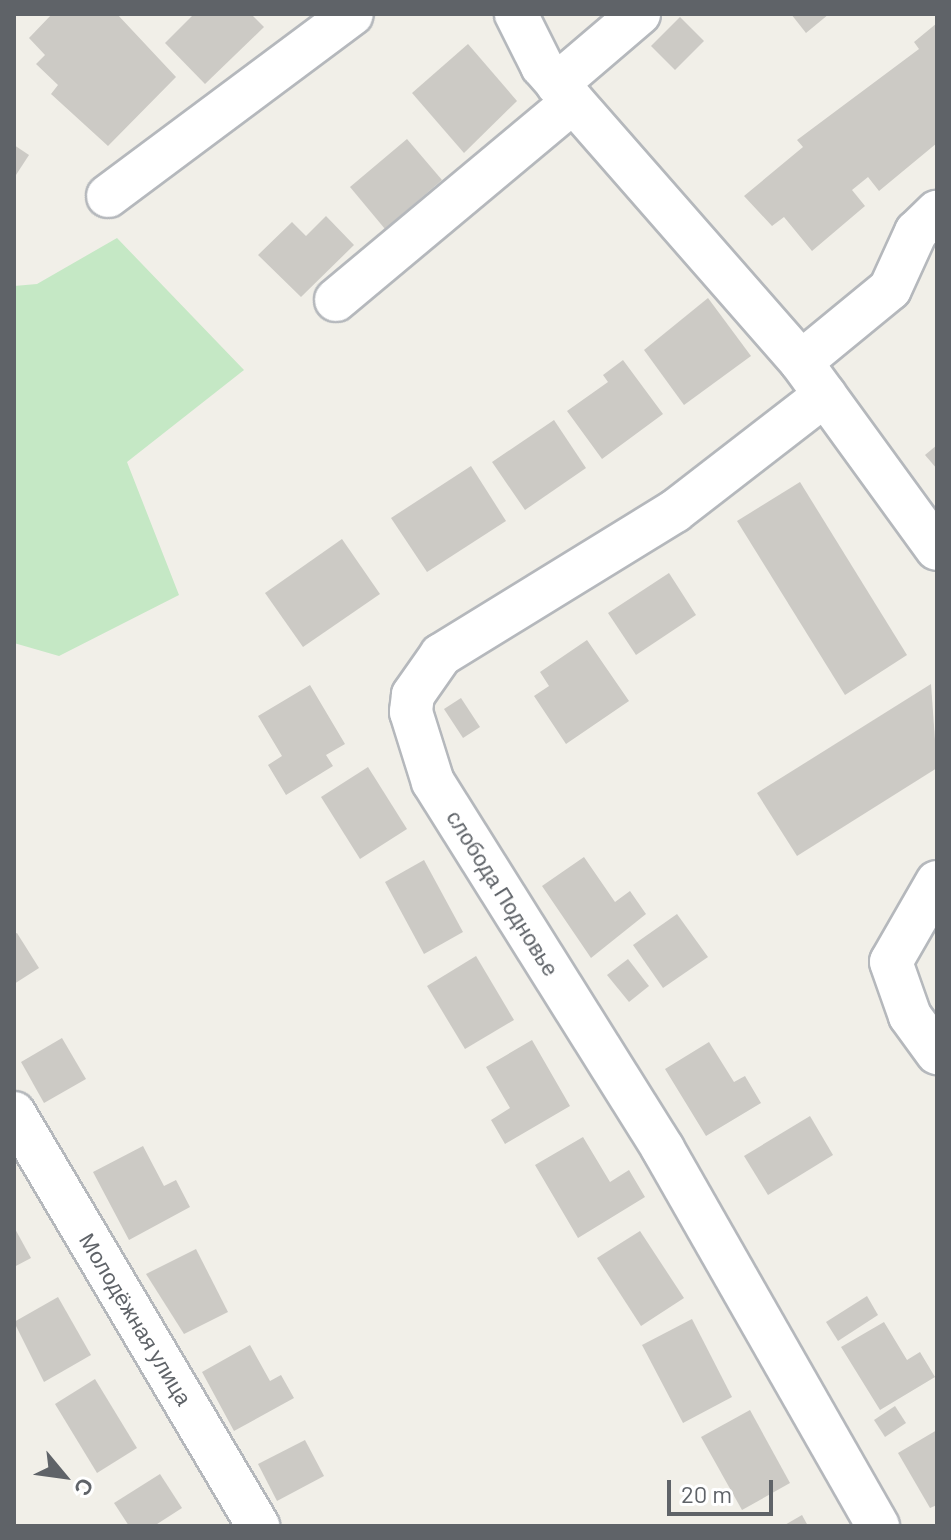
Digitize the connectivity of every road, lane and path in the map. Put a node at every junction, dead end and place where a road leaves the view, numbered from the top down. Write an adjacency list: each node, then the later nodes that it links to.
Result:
1 (352, 14): 5 (street)
2 (639, 14): 4 (street)
3 (513, 15): 4 (street)
4 (565, 93): 7 (street); 8 (street)
5 (108, 196)
6 (937, 212): 8 (street)
7 (336, 300)
8 (801, 362): 9 (street)
9 (825, 395): 10 (street); 15 (street, слобода Подновье)
10 (937, 549)
11 (937, 882): 12 (street)
12 (937, 1053)
13 (14, 1113): 14 (street, Молодёжная улица)
14 (258, 1526)
15 (878, 1526)

